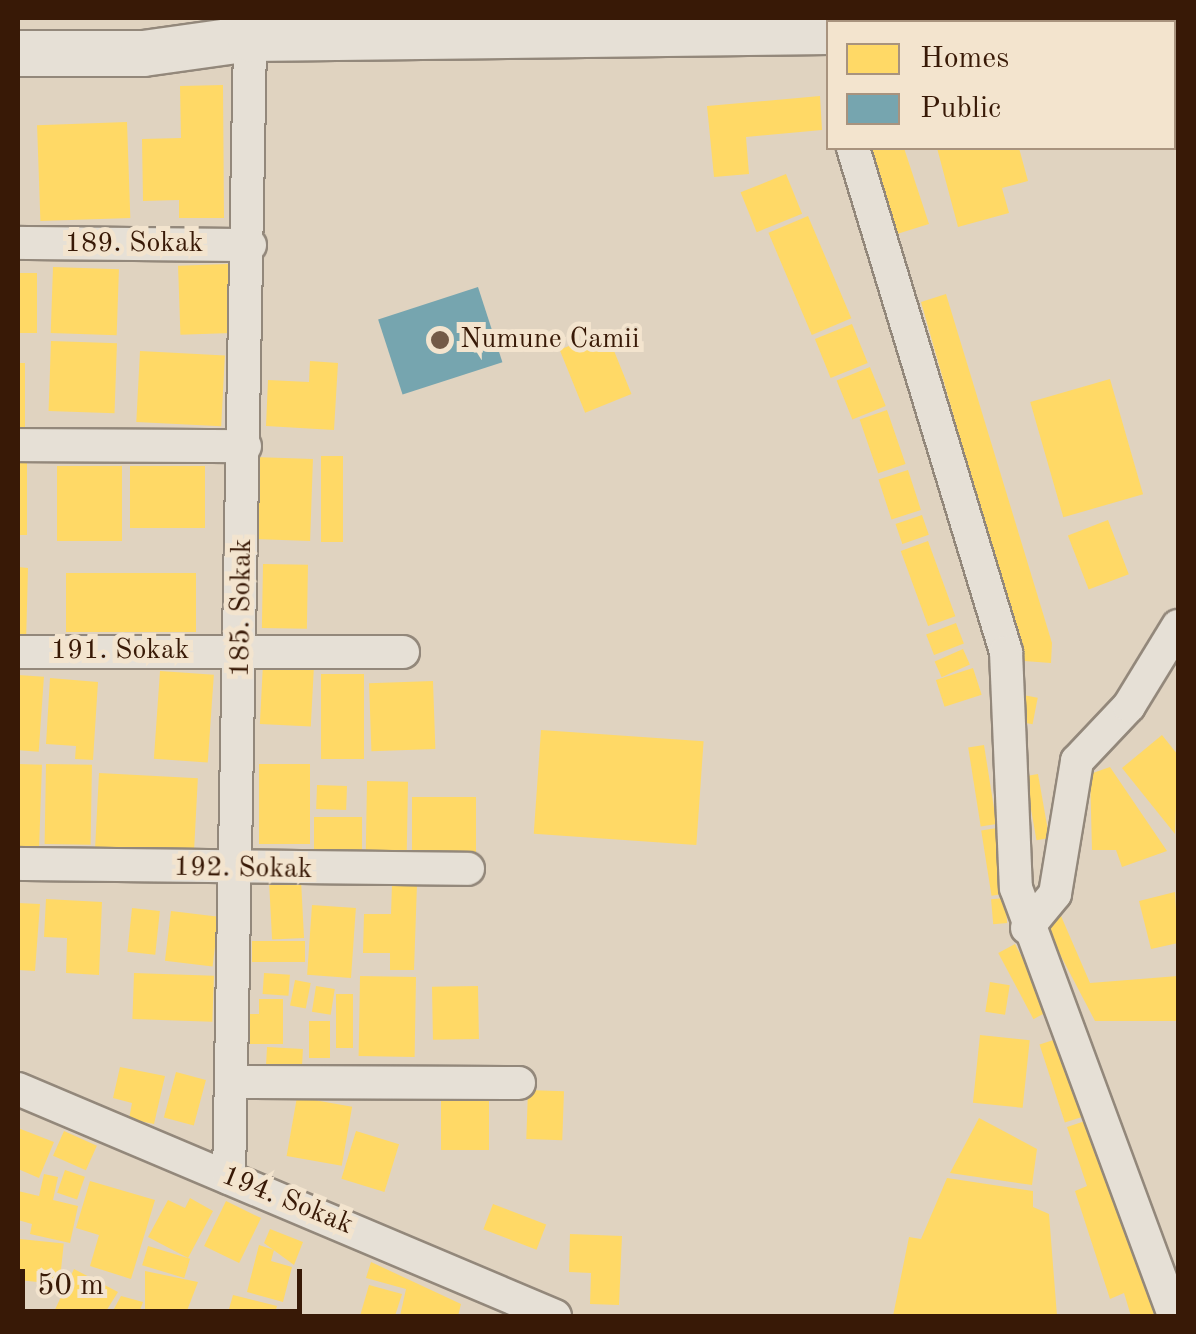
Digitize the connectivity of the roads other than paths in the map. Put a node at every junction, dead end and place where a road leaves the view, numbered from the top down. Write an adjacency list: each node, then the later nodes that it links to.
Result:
1 (640, 26): 2 (street); 3 (street)
2 (826, 31)
3 (250, 38): 4 (street); 7 (street, 185. Sokak)
4 (18, 53)
5 (854, 150): 17 (street)
6 (18, 243): 7 (street, 189. Sokak)
7 (250, 245): 9 (street, 185. Sokak)
8 (18, 445): 9 (street)
9 (246, 446): 11 (street, 185. Sokak)
10 (1178, 626): 17 (street)
11 (240, 650): 12 (street, 191. Sokak); 13 (street, 191. Sokak); 16 (street, 185. Sokak)
12 (18, 652)
13 (403, 652)
14 (18, 864): 16 (street, 192. Sokak)
15 (468, 869): 16 (street, 192. Sokak)
16 (236, 870): 18 (street, 185. Sokak)
17 (1028, 928): 23 (street)
18 (231, 1082): 19 (street); 21 (street, 185. Sokak)
19 (519, 1083)
20 (18, 1089): 21 (street, 194. Sokak)
21 (229, 1178): 22 (street, 194. Sokak)
22 (555, 1316)
23 (1174, 1316)

